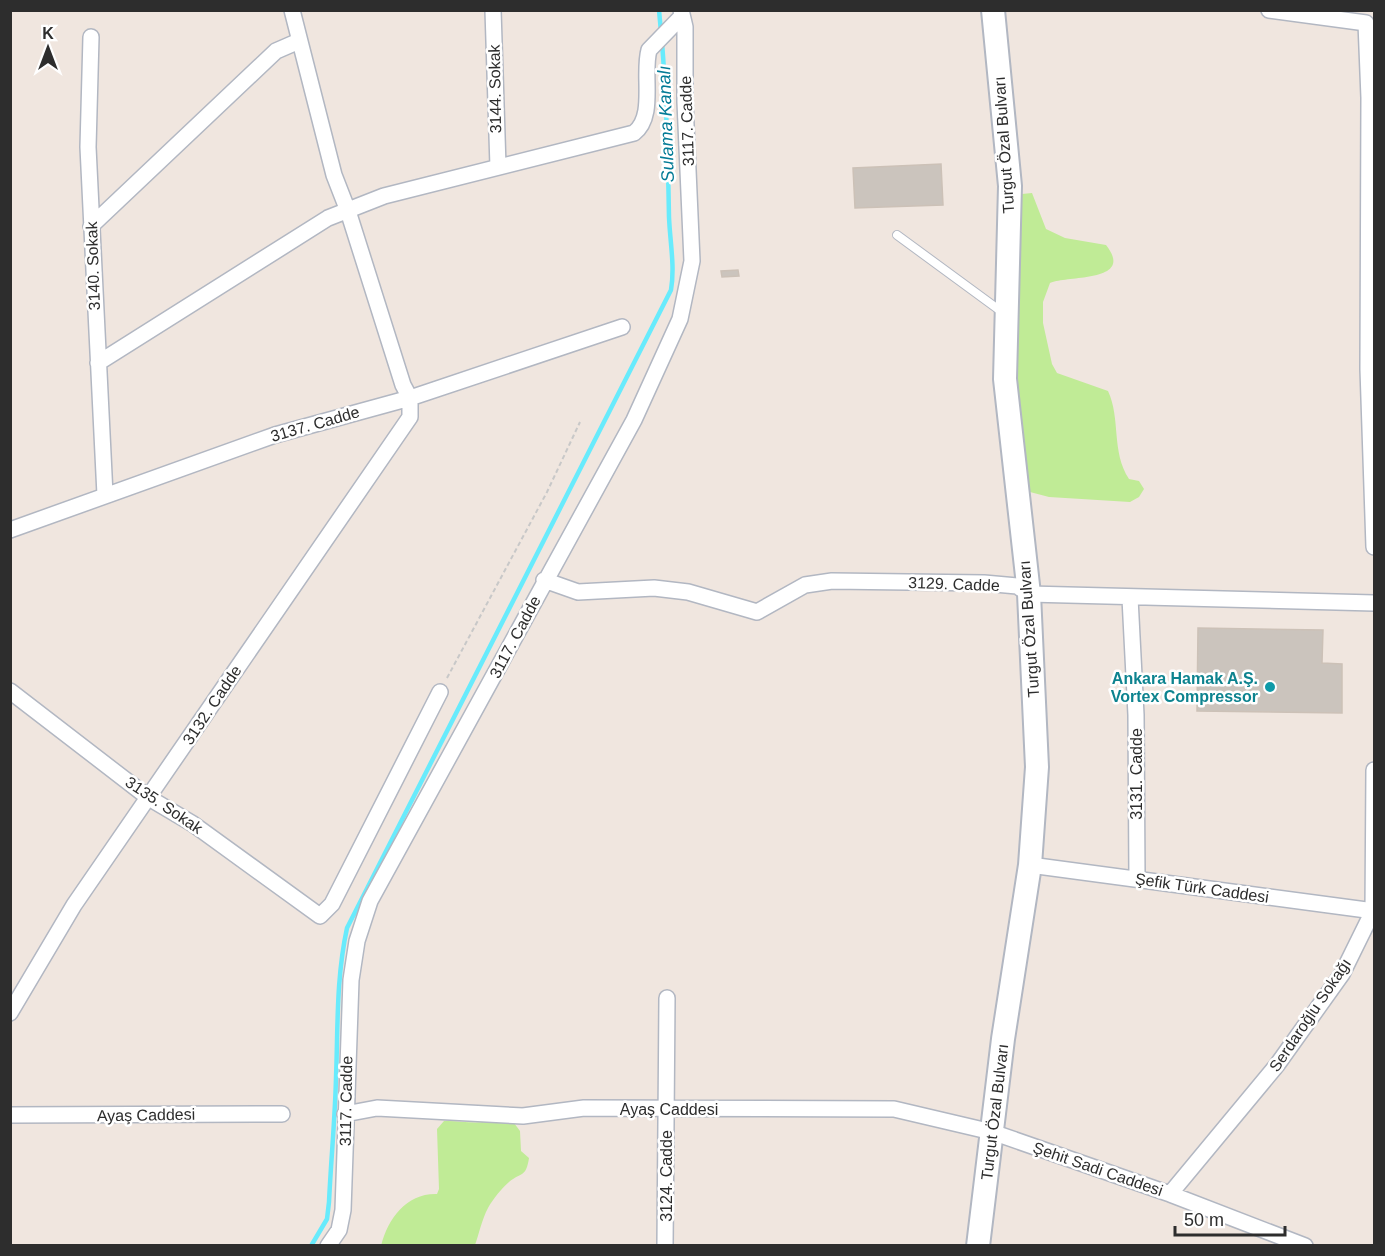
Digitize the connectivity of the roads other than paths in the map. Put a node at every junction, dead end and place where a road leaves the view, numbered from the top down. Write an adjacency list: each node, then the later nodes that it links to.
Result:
1 (292, 10): 7 (street)
2 (493, 10): 8 (street, 3144. Sokak)
3 (993, 10): 12 (street, Turgut Özal Bulvarı)
4 (1269, 10): 18 (street)
5 (685, 16): 8 (street); 19 (street, 3117. Cadde)
6 (91, 37): 10 (street, 3140. Sokak)
7 (299, 41): 9 (street); 10 (street)
8 (498, 167): 9 (street)
9 (348, 211): 14 (street); 15 (street)
10 (92, 226): 14 (street, 3140. Sokak)
11 (897, 235): 12 (lane)
12 (1006, 314): 20 (street, Turgut Özal Bulvarı)
13 (622, 327): 15 (street, 3137. Cadde)
14 (98, 363): 16 (street, 3140. Sokak)
15 (410, 398): 16 (street, 3137. Cadde); 26 (street, 3132. Cadde)
16 (105, 495): 17 (street, 3137. Cadde)
17 (10, 530)
18 (1374, 547)
19 (544, 580): 20 (street, 3129. Cadde); 34 (street, 3117. Cadde)
20 (1029, 594): 21 (street, 3129. Cadde); 27 (street, Turgut Özal Bulvarı)
21 (1130, 598): 22 (street, 3129. Cadde); 28 (street, 3131. Cadde)
22 (1374, 603)
23 (10, 691): 26 (street, 3135. Sokak)
24 (440, 692): 26 (street, 3135. Sokak)
25 (1374, 770): 29 (street, Serdaroğlu Sokağı)
26 (149, 798): 31 (street, 3132. Cadde)
27 (1030, 865): 28 (street, Şefik Türk Caddesi); 36 (street, Turgut Özal Bulvarı)
28 (1137, 878): 29 (street, Şefik Türk Caddesi)
29 (1373, 911): 37 (street, Serdaroğlu Sokağı)
30 (667, 998): 32 (street, 3124. Cadde)
31 (10, 1013)
32 (666, 1109): 34 (street, Ayaş Caddesi); 36 (street, Ayaş Caddesi); 39 (street, 3124. Cadde)
33 (282, 1113): 35 (street, Ayaş Caddesi)
34 (345, 1113): 38 (street, 3117. Cadde)
35 (10, 1115)
36 (992, 1132): 37 (street, Şehit Sadi Caddesi); 40 (street, Turgut Özal Bulvarı)
37 (1170, 1194): 41 (street, Şehit Sadi Caddesi)
38 (328, 1245)
39 (665, 1245)
40 (978, 1245)
41 (1305, 1245)

